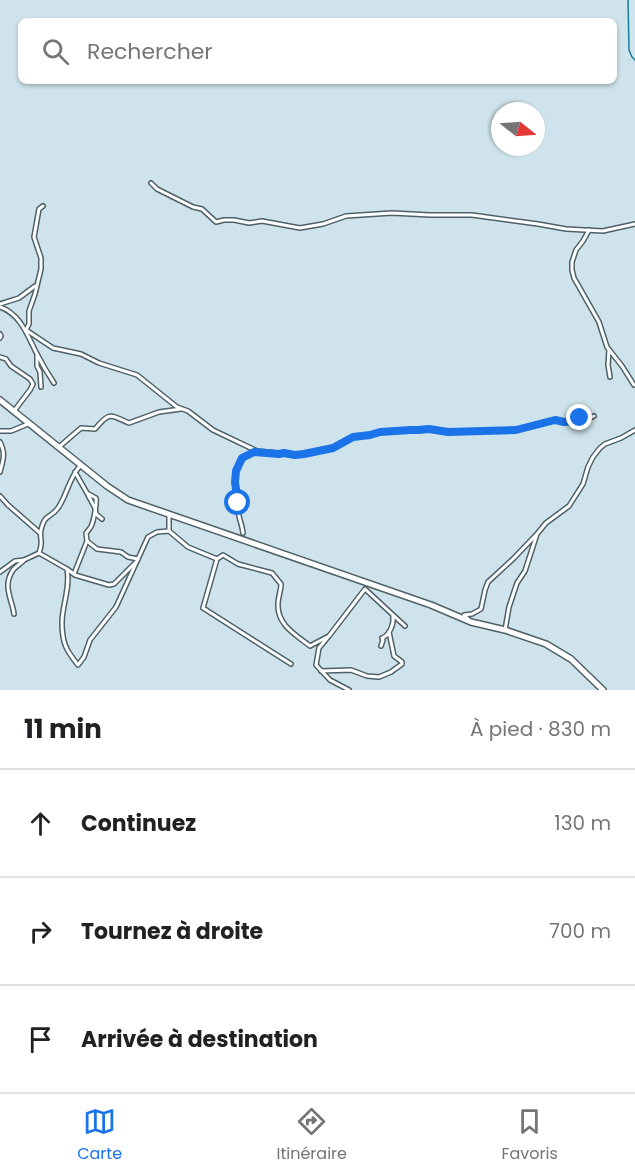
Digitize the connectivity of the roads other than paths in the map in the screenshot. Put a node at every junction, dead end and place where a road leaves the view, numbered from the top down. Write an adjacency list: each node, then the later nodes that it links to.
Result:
1 (151, 183): 4 (street)
2 (43, 206): 5 (street)
3 (635, 224): 4 (street)
4 (589, 230): 10 (street)
5 (37, 285): 6 (street); 7 (street)
6 (0, 306): 7 (street)
7 (26, 330): 11 (street); 18 (street)
8 (0, 334): 9 (street)
9 (0, 339)
10 (609, 350): 13 (street); 15 (street)
11 (37, 354): 14 (street); 16 (street)
12 (0, 357): 19 (street)
13 (610, 377)
14 (54, 383)
15 (634, 386)
16 (41, 387)
17 (0, 400): 19 (main road)
18 (182, 409): 25 (street); 26 (street)
19 (14, 411): 21 (main road)
20 (594, 416): 26 (street)
21 (28, 424): 23 (street); 25 (main road)
22 (635, 430): 37 (street)
23 (0, 431)
24 (0, 442): 28 (street)
25 (60, 447): 27 (main road)
26 (257, 451): 36 (street)
27 (82, 465): 29 (street); 32 (main road)
28 (0, 472)
29 (75, 472): 31 (street); 35 (street)
30 (0, 496): 35 (street)
31 (95, 508): 33 (street); 38 (street)
32 (169, 515): 34 (street); 46 (main road)
33 (102, 519)
34 (169, 531): 40 (street); 41 (street)
35 (40, 533): 39 (street)
36 (243, 533)
37 (537, 534): 50 (street); 52 (street)
38 (87, 541): 40 (street); 45 (street)
39 (39, 553): 42 (street); 43 (street)
40 (138, 559): 43 (street); 45 (street)
41 (217, 559): 54 (street); 56 (street)
42 (24, 560): 44 (street); 49 (street)
43 (67, 569): 45 (street)
44 (0, 572)
45 (74, 574)
46 (362, 582): 47 (street); 50 (main road)
47 (365, 589): 48 (street); 54 (street)
48 (390, 612): 51 (street); 53 (street)
49 (14, 615)
50 (471, 622): 52 (main road)
51 (405, 626)
52 (505, 630): 59 (main road)
53 (389, 632): 55 (street); 57 (street)
54 (329, 636): 57 (street)
55 (381, 646)
56 (291, 664)
57 (321, 670): 58 (street)
58 (349, 690)
59 (603, 690)

